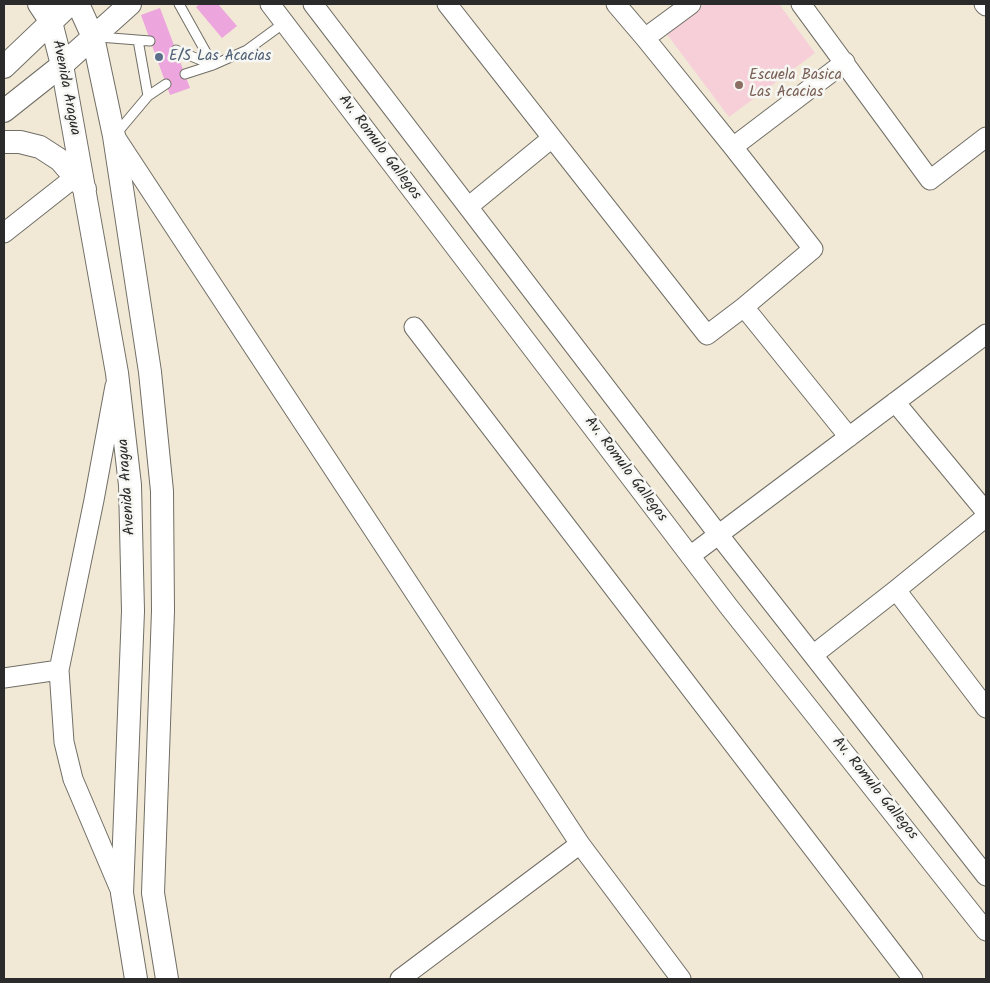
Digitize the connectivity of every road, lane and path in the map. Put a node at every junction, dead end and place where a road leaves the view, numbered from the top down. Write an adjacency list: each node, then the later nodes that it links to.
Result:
1 (70, 4): 11 (street)
2 (78, 4): 13 (street, Avenida Aragua)
3 (130, 4): 13 (street)
4 (179, 4): 20 (lane)
5 (270, 4): 12 (street, Av. Romulo Gallegos)
6 (313, 4): 32 (street)
7 (447, 4): 27 (street)
8 (616, 4): 14 (street)
9 (691, 4): 14 (street)
10 (809, 6): 18 (street)
11 (45, 13): 19 (street, Avenida Aragua); 21 (street)
12 (284, 23): 20 (lane); 43 (street, Av. Romulo Gallegos)
13 (93, 37): 15 (lane); 19 (street); 26 (street, Avenida Aragua)
14 (645, 38): 30 (street)
15 (138, 40): 16 (lane); 24 (lane)
16 (150, 41)
17 (176, 50): 20 (lane)
18 (845, 62): 28 (street); 30 (street)
19 (62, 65): 25 (street); 31 (street, Avenida Aragua)
20 (213, 65): 22 (lane)
21 (4, 67)
22 (185, 74)
23 (166, 84): 24 (lane)
24 (148, 96): 26 (lane)
25 (4, 110)
26 (114, 136): 49 (street); 54 (street, Avenida Aragua)
27 (552, 138): 32 (street); 34 (street)
28 (986, 140)
29 (4, 142): 31 (street)
30 (733, 147): 34 (street)
31 (80, 183): 33 (street); 37 (street, Avenida Aragua)
32 (468, 207): 42 (street)
33 (4, 233)
34 (744, 307): 39 (street)
35 (414, 327): 57 (street)
36 (986, 334): 38 (street)
37 (117, 373): 46 (street); 51 (street, Avenida Aragua)
38 (895, 402): 39 (street); 40 (street)
39 (849, 437): 42 (street)
40 (986, 512)
41 (986, 517): 44 (street)
42 (718, 534): 43 (street); 45 (street)
43 (690, 556): 52 (street, Av. Romulo Gallegos)
44 (896, 590): 45 (street); 48 (street)
45 (813, 655): 50 (street)
46 (59, 670): 47 (street); 51 (street)
47 (4, 678)
48 (986, 708)
49 (580, 844): 55 (street); 56 (street)
50 (986, 876)
51 (122, 893): 53 (street, Avenida Aragua)
52 (986, 931)
53 (136, 979)
54 (167, 979)
55 (400, 979)
56 (681, 979)
57 (913, 979)

